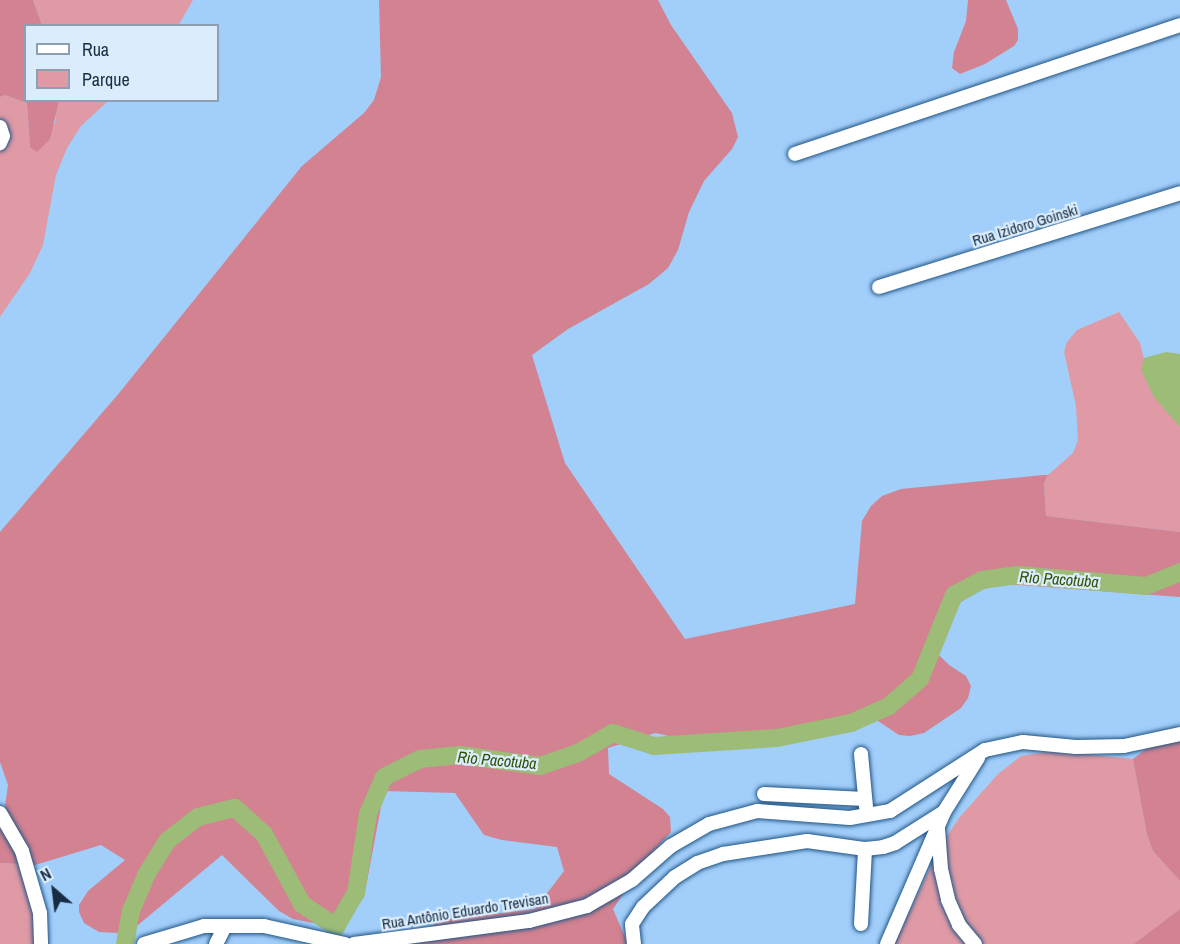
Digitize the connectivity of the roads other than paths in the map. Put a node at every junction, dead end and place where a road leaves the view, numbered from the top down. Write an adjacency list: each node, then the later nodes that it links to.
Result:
1 (1180, 25): 4 (street)
2 (0, 127): 3 (street)
3 (0, 143)
4 (795, 154)
5 (1180, 193): 6 (street, Rua Izidoro Goinski)
6 (879, 287)
7 (1180, 734): 8 (street, Rua Antônio Eduardo Trevisan)
8 (984, 750): 12 (street); 14 (street, Rua Antônio Eduardo Trevisan)
9 (861, 754): 11 (street)
10 (764, 795): 11 (street)
11 (865, 799): 14 (street)
12 (944, 812): 15 (street); 16 (street)
13 (0, 813): 20 (street)
14 (867, 815): 24 (street, Rua Antônio Eduardo Trevisan)
15 (938, 826): 26 (street); 27 (street)
16 (865, 849): 17 (street); 25 (street)
17 (861, 924)
18 (225, 926): 19 (street); 22 (street); 23 (street)
19 (167, 940): 21 (street)
20 (41, 944)
21 (144, 944)
22 (216, 944)
23 (345, 944)
24 (354, 944)
25 (634, 944)
26 (887, 944)
27 (975, 944)

